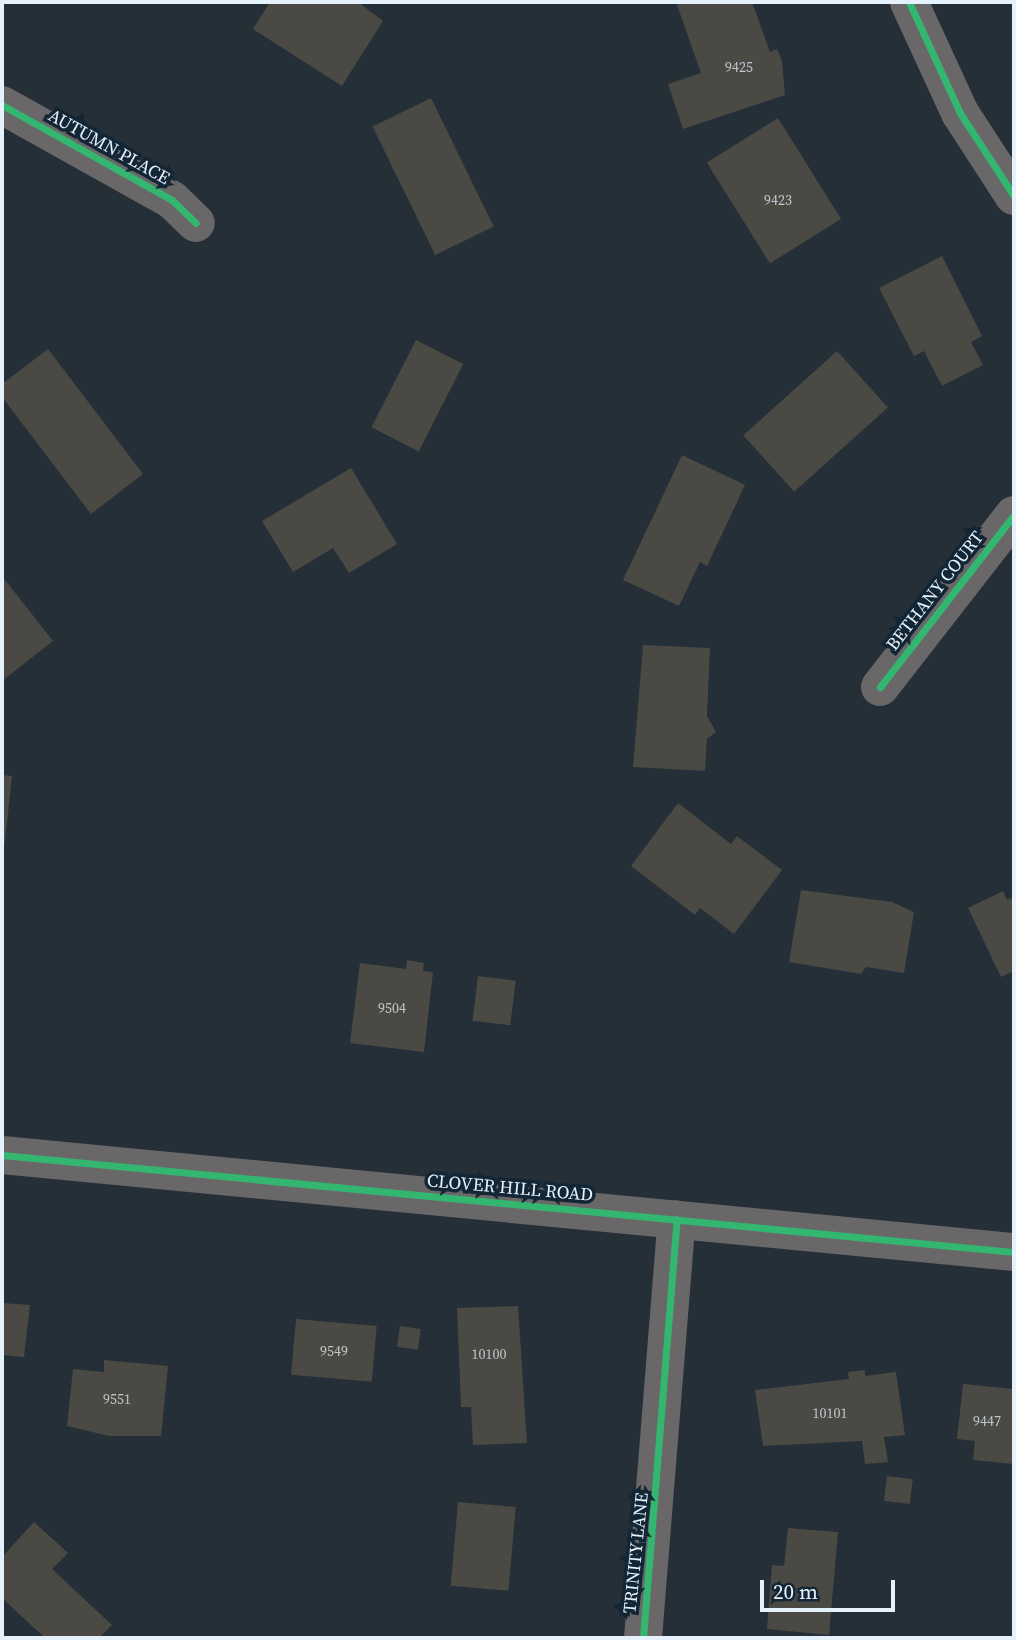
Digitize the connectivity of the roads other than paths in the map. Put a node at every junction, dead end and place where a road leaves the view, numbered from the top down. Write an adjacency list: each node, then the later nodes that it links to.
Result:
1 (909, 2): 3 (street)
2 (2, 105): 4 (street, AUTUMN PLACE)
3 (1014, 196)
4 (196, 223)
5 (1014, 515): 6 (street, BETHANY COURT)
6 (880, 687)
7 (2, 1155): 8 (street, CLOVER HILL ROAD)
8 (677, 1219): 9 (street, CLOVER HILL ROAD); 10 (street, TRINITY LANE)
9 (1014, 1252)
10 (643, 1638)

